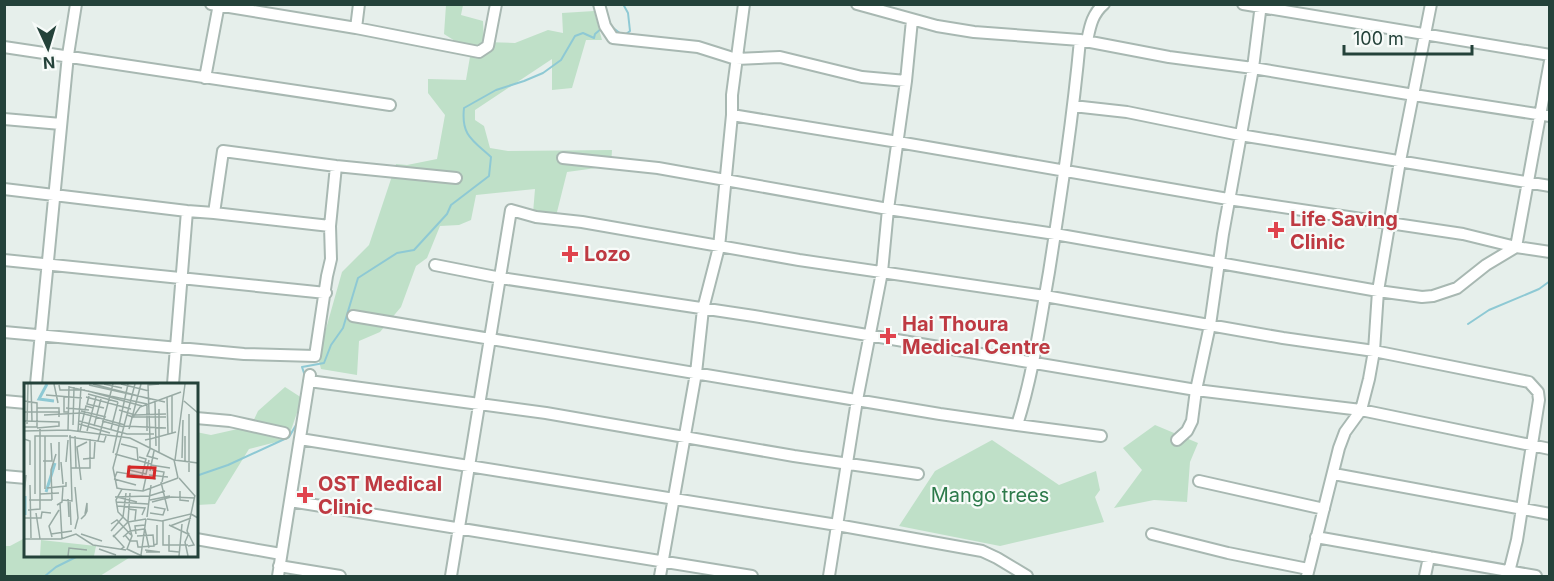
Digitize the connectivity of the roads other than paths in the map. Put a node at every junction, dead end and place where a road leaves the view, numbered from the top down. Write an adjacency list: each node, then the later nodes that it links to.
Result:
1 (76, 4): 17 (street)
2 (359, 4): 13 (street)
3 (496, 4): 13 (street)
4 (599, 4): 19 (street)
5 (744, 4): 19 (street)
6 (857, 4): 12 (street)
7 (1104, 4): 15 (street)
8 (1243, 4): 11 (street)
9 (1431, 4): 14 (street)
10 (216, 5): 13 (street); 22 (street)
11 (1261, 6): 14 (street); 21 (street)
12 (912, 20): 15 (street); 23 (street)
13 (356, 28)
14 (1425, 33): 18 (street); 24 (street)
15 (1084, 40): 21 (street); 26 (street)
16 (4, 47): 17 (street)
17 (68, 55): 22 (street); 30 (street)
18 (1550, 55)
19 (736, 59): 23 (street); 27 (street)
20 (1550, 61): 28 (street)
21 (1253, 68): 24 (street); 31 (street)
22 (205, 78): 25 (street)
23 (906, 81): 32 (street)
24 (1414, 95): 28 (street); 34 (street)
25 (390, 105)
26 (1073, 105): 31 (street); 36 (street)
27 (732, 115): 32 (street); 38 (street)
28 (1546, 115): 39 (street)
29 (4, 119): 30 (street)
30 (61, 124): 42 (street)
31 (1240, 135): 34 (street); 43 (street)
32 (898, 142): 36 (street); 44 (street)
33 (563, 158): 38 (street)
34 (1400, 161): 39 (street); 47 (street)
35 (336, 166): 37 (street); 46 (street); 48 (street)
36 (1064, 170): 43 (street); 49 (street)
37 (456, 178)
38 (726, 180): 44 (street); 50 (street)
39 (1528, 182): 40 (street); 51 (street)
40 (1550, 186)
41 (4, 189): 42 (street)
42 (53, 195): 45 (street); 55 (street)
43 (1228, 199): 47 (street); 54 (street)
44 (888, 209): 49 (street); 57 (street)
45 (187, 211): 46 (street); 58 (street)
46 (214, 213): 48 (street)
47 (1390, 224): 51 (street); 60 (street)
48 (330, 226): 61 (street)
49 (1055, 234): 54 (street); 62 (street)
50 (718, 247): 57 (street); 59 (street); 63 (street)
51 (1516, 247): 52 (street); 60 (street)
52 (1550, 252)
53 (4, 260): 55 (street)
54 (1218, 262): 60 (street); 65 (street)
55 (48, 263): 58 (street); 67 (street)
56 (435, 265): 59 (street)
57 (882, 273): 62 (street); 68 (street)
58 (181, 278): 61 (street); 70 (street)
59 (501, 278): 63 (street); 69 (street)
60 (1378, 291): 71 (street)
61 (326, 293): 70 (street)
62 (1045, 296): 65 (street); 72 (street)
63 (703, 309): 68 (street); 73 (street)
64 (353, 316): 69 (street)
65 (1210, 325): 71 (street); 76 (street)
66 (4, 332): 67 (street)
67 (40, 335): 70 (street); 74 (street)
68 (869, 337): 72 (street); 77 (street)
69 (489, 339): 73 (street); 80 (street)
70 (176, 348): 75 (street)
71 (1374, 351): 81 (street); 89 (street)
72 (1034, 363): 76 (street); 83 (street)
73 (696, 374): 77 (street); 86 (street)
74 (36, 383)
75 (173, 383)
76 (1196, 390): 81 (street); 88 (street)
77 (857, 400): 83 (street); 91 (street)
78 (4, 401): 79 (street)
79 (24, 403)
80 (480, 403): 86 (street); 87 (street); 92 (street)
81 (1361, 410): 89 (street); 94 (street)
82 (198, 418): 84 (street)
83 (1017, 425): 85 (street)
84 (284, 433)
85 (1101, 436)
86 (684, 437): 91 (street); 98 (street)
87 (300, 439): 92 (street); 99 (street)
88 (1177, 440)
89 (1533, 445): 90 (street); 100 (street)
90 (1550, 449)
91 (846, 463): 93 (street); 103 (street)
92 (469, 466): 98 (street); 104 (street)
93 (918, 474)
94 (1334, 474): 100 (street); 101 (street)
95 (4, 476): 96 (street)
96 (24, 478)
97 (1199, 481): 101 (street)
98 (675, 499): 103 (street); 110 (street)
99 (290, 501): 104 (street); 108 (street)
100 (1522, 508): 102 (street); 113 (street)
101 (1324, 509): 106 (street)
102 (1550, 514)
103 (837, 525): 118 (street); 119 (street)
104 (458, 529): 110 (street); 115 (street)
105 (1152, 534): 112 (street)
106 (1316, 537): 109 (street); 112 (street)
107 (198, 539): 108 (street)
108 (281, 554): 111 (street)
109 (1429, 557): 113 (street); 120 (street)
110 (662, 562): 116 (street); 117 (street)
111 (278, 571): 114 (street)
112 (1308, 573)
113 (1509, 574): 121 (street)
114 (340, 576)
115 (451, 576)
116 (660, 576)
117 (752, 576)
118 (829, 576)
119 (1027, 576)
120 (1425, 576)
121 (1536, 576)

